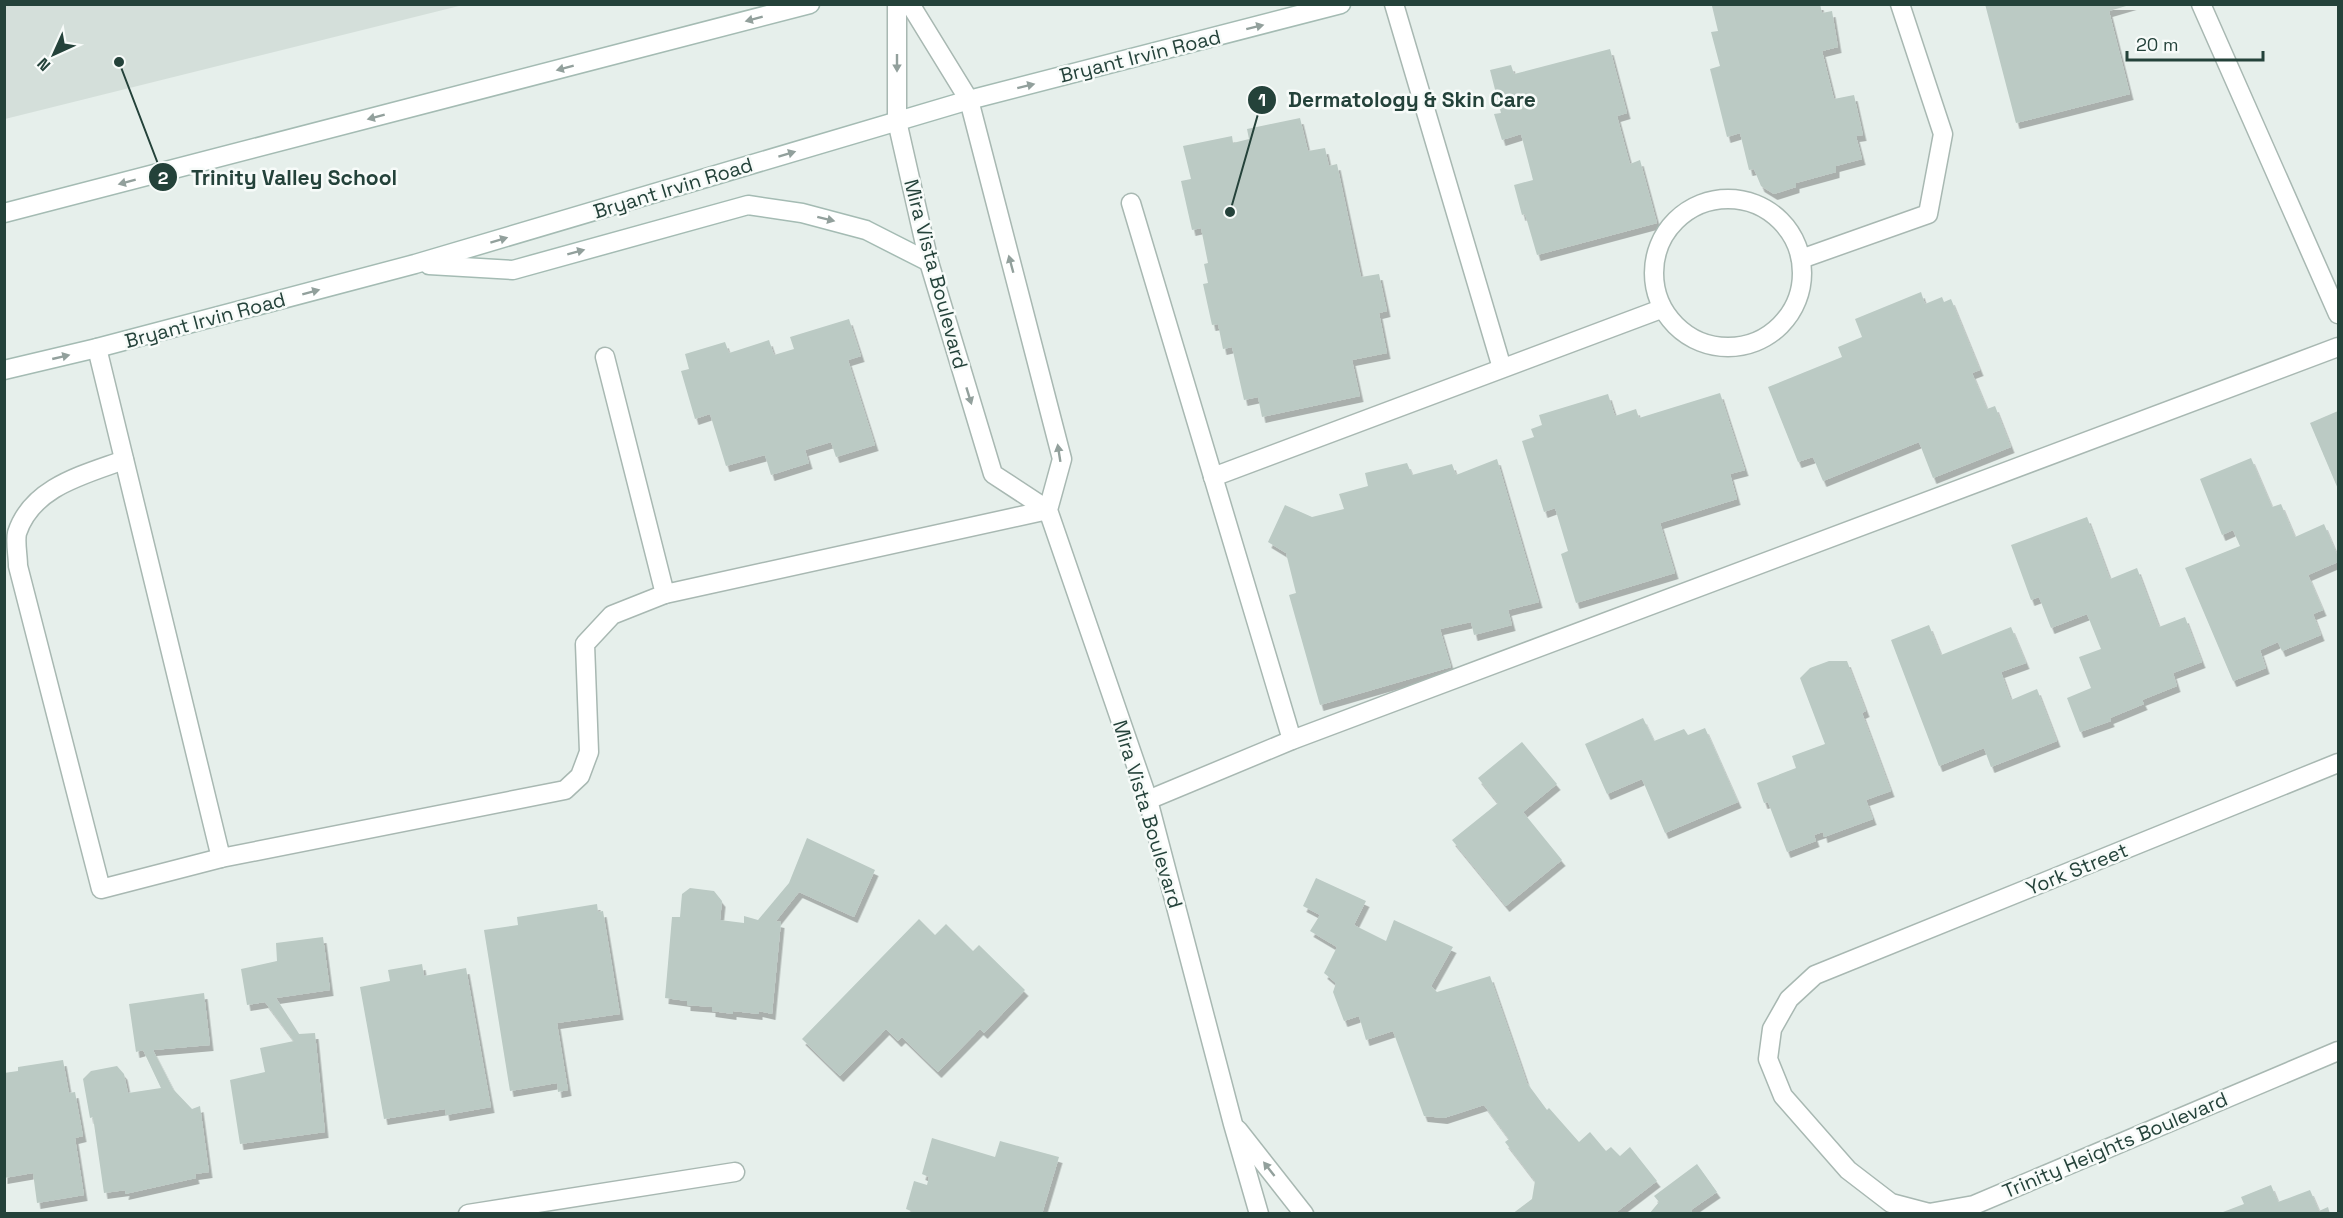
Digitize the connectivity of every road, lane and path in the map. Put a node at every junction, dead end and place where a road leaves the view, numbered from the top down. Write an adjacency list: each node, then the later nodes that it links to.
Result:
1 (810, 4): 11 (street, one-way to 11)
2 (897, 4): 9 (street, Mira Vista Boulevard, one-way to 9)
3 (910, 4): 8 (street)
4 (1341, 4): 8 (street, Bryant Irvin Road, one-way to 4)
5 (1395, 4): 20 (street)
6 (1900, 4): 12 (street)
7 (2201, 4): 16 (street)
8 (969, 100): 9 (street, Bryant Irvin Road); 24 (street, one-way to 8)
9 (897, 121): 13 (street, Mira Vista Boulevard); 14 (street, Bryant Irvin Road, one-way to 9)
10 (1131, 203): 23 (street)
11 (4, 213)
12 (1802, 259): 15 (street); 15 (street)
13 (929, 262): 14 (street, one-way to 13); 24 (street, Mira Vista Boulevard, one-way to 24)
14 (415, 264): 18 (street, Bryant Irvin Road, one-way to 14)
15 (1661, 309): 20 (street)
16 (2338, 314)
17 (2338, 347): 26 (street)
18 (97, 348): 21 (street, Bryant Irvin Road, one-way to 18); 22 (street)
19 (605, 357): 25 (street)
20 (1502, 369): 23 (street)
21 (4, 370)
22 (124, 460): 29 (street); 29 (street)
23 (1213, 477): 26 (street)
24 (1048, 510): 25 (street); 28 (street, Mira Vista Boulevard)
25 (665, 594): 29 (street)
26 (1292, 740): 28 (street)
27 (2338, 763): 30 (street, York Street)
28 (1148, 800): 32 (street, Mira Vista Boulevard)
29 (221, 858)
30 (1815, 975): 31 (street, Trinity Heights Boulevard)
31 (2338, 1051)
32 (1233, 1124): 35 (street, Mira Vista Boulevard); 36 (street, Mira Vista Boulevard, one-way to 32)
33 (735, 1172): 34 (street)
34 (468, 1214)
35 (1259, 1214)
36 (1304, 1214)

